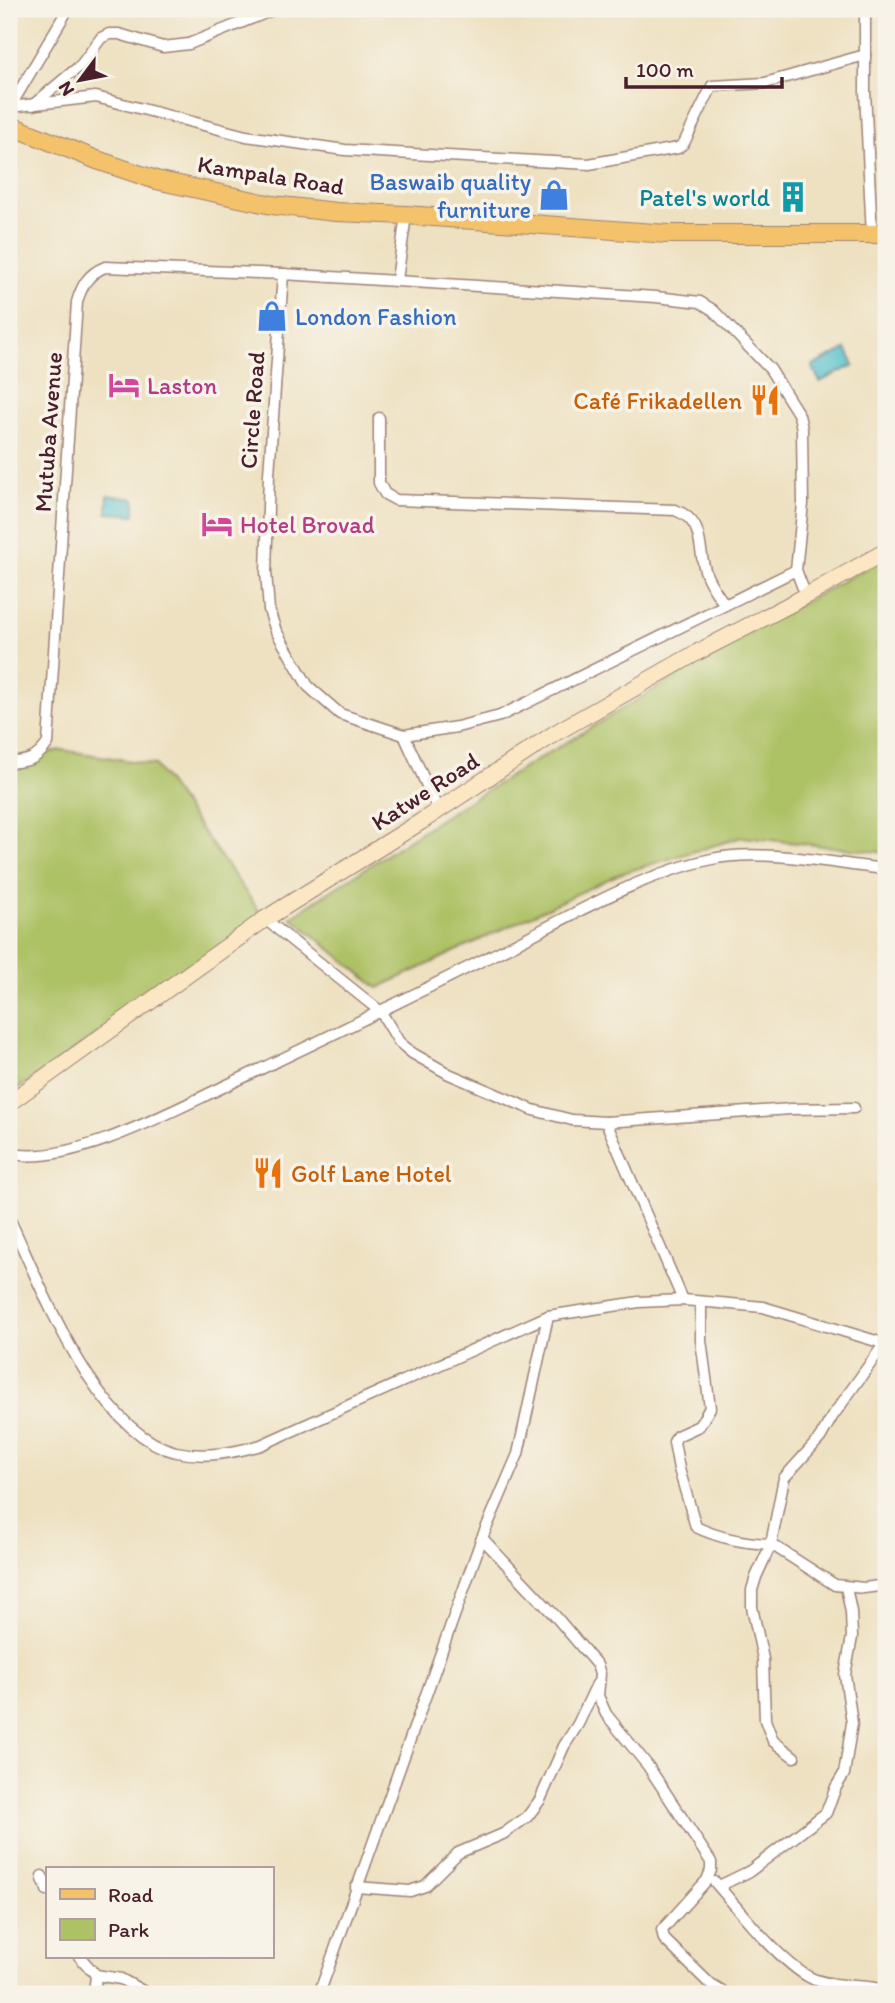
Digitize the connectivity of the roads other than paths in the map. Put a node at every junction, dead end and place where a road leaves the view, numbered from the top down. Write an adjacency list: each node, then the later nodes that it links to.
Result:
1 (68, 9): 9 (street)
2 (275, 9): 7 (street)
3 (865, 9): 4 (street)
4 (865, 55): 6 (street); 7 (street)
5 (886, 90): 6 (street); 8 (street)
6 (865, 91): 11 (street)
7 (33, 105): 9 (street)
8 (886, 116)
9 (9, 117): 10 (main road, Kampala Road)
10 (406, 215): 11 (main road, Kampala Road); 13 (street)
11 (879, 235)
12 (283, 274): 13 (street); 19 (street, Circle Road); 20 (street, Mutuba Avenue)
13 (397, 280): 16 (street)
14 (379, 418): 18 (street)
15 (886, 551): 17 (street, Katwe Road)
16 (796, 570): 17 (street); 18 (street, Circle Road)
17 (806, 596): 21 (street, Katwe Road)
18 (725, 605): 19 (street, Circle Road)
19 (404, 735): 21 (street)
20 (9, 763)
21 (438, 810): 23 (street, Katwe Road)
22 (886, 869): 24 (street)
23 (265, 919): 24 (street); 25 (street, Katwe Road)
24 (381, 1012): 27 (street); 28 (street)
25 (9, 1102)
26 (854, 1108): 27 (street)
27 (606, 1122): 30 (street)
28 (9, 1153)
29 (9, 1218): 32 (street)
30 (683, 1300): 31 (street); 32 (street)
31 (701, 1302): 33 (street); 35 (street)
32 (548, 1316): 34 (street)
33 (886, 1343): 35 (street)
34 (482, 1538): 40 (street); 46 (street)
35 (771, 1544): 36 (street); 37 (street)
36 (783, 1553): 37 (street); 39 (street)
37 (764, 1561): 41 (street)
38 (886, 1585): 39 (street)
39 (846, 1587): 44 (street)
40 (600, 1679): 42 (street); 46 (street)
41 (794, 1757)
42 (709, 1875): 44 (street); 53 (street)
43 (42, 1876): 45 (street)
44 (719, 1886): 49 (street)
45 (46, 1887)
46 (356, 1887): 52 (street)
47 (81, 1958): 48 (street)
48 (96, 1975): 50 (street); 51 (street)
49 (886, 1990)
50 (94, 1994)
51 (148, 1994)
52 (319, 1994)
53 (726, 1994)

